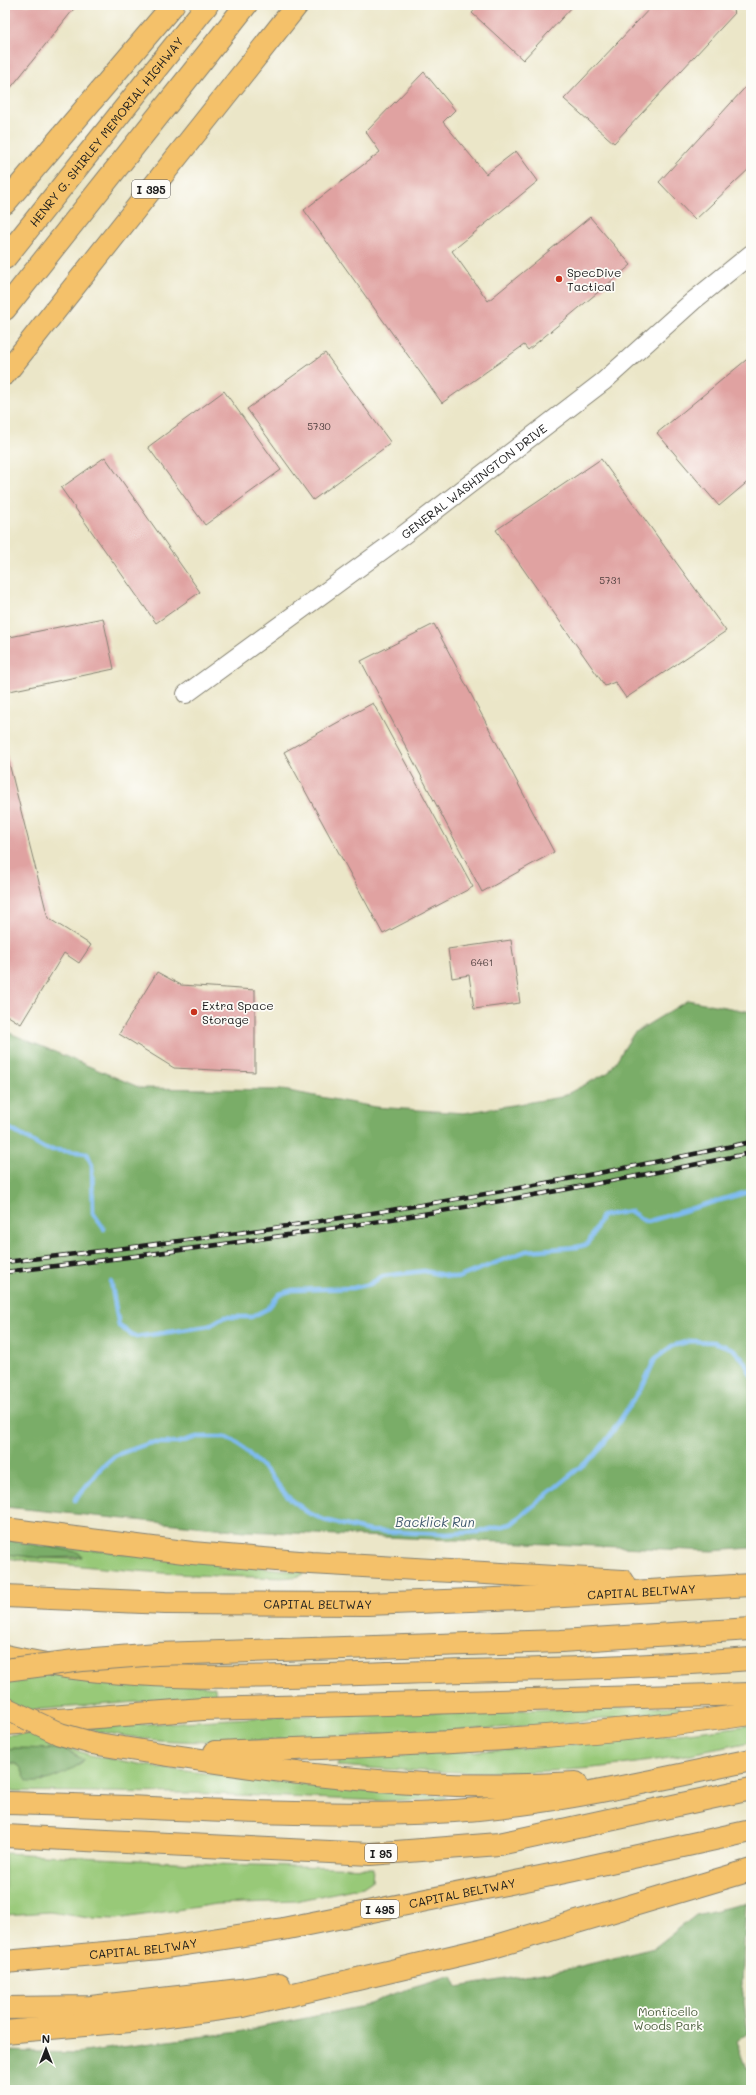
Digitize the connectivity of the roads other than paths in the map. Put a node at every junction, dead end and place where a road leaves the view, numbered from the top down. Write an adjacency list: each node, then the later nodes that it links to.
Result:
1 (173, 5): 5 (highway)
2 (207, 5): 7 (highway, HENRY G. SHIRLEY MEMORIAL HIGHWAY)
3 (246, 5): 8 (highway)
4 (297, 5): 9 (highway, I 395)
5 (5, 203)
6 (751, 254): 10 (street, GENERAL WASHINGTON DRIVE)
7 (5, 258)
8 (5, 309)
9 (5, 374)
10 (186, 694)
11 (5, 1530): 13 (highway)
12 (751, 1585): 13 (highway, CAPITAL BELTWAY)
13 (728, 1588): 14 (highway, CAPITAL BELTWAY)
14 (5, 1596)
15 (751, 1629): 18 (highway, bridge)
16 (5, 1656): 17 (highway)
17 (751, 1659)
18 (5, 1670)
19 (751, 1694): 22 (highway)
20 (5, 1708): 23 (highway, bridge)
21 (751, 1714): 23 (highway)
22 (5, 1724)
23 (92, 1743): 24 (highway)
24 (751, 1760): 26 (highway)
25 (751, 1789): 28 (highway, I 95)
26 (5, 1803)
27 (751, 1831): 31 (highway, CAPITAL BELTWAY / I 495)
28 (5, 1836)
29 (751, 1870): 30 (highway)
30 (493, 1947): 32 (highway); 33 (highway)
31 (5, 1962)
32 (5, 2008)
33 (5, 2032)

